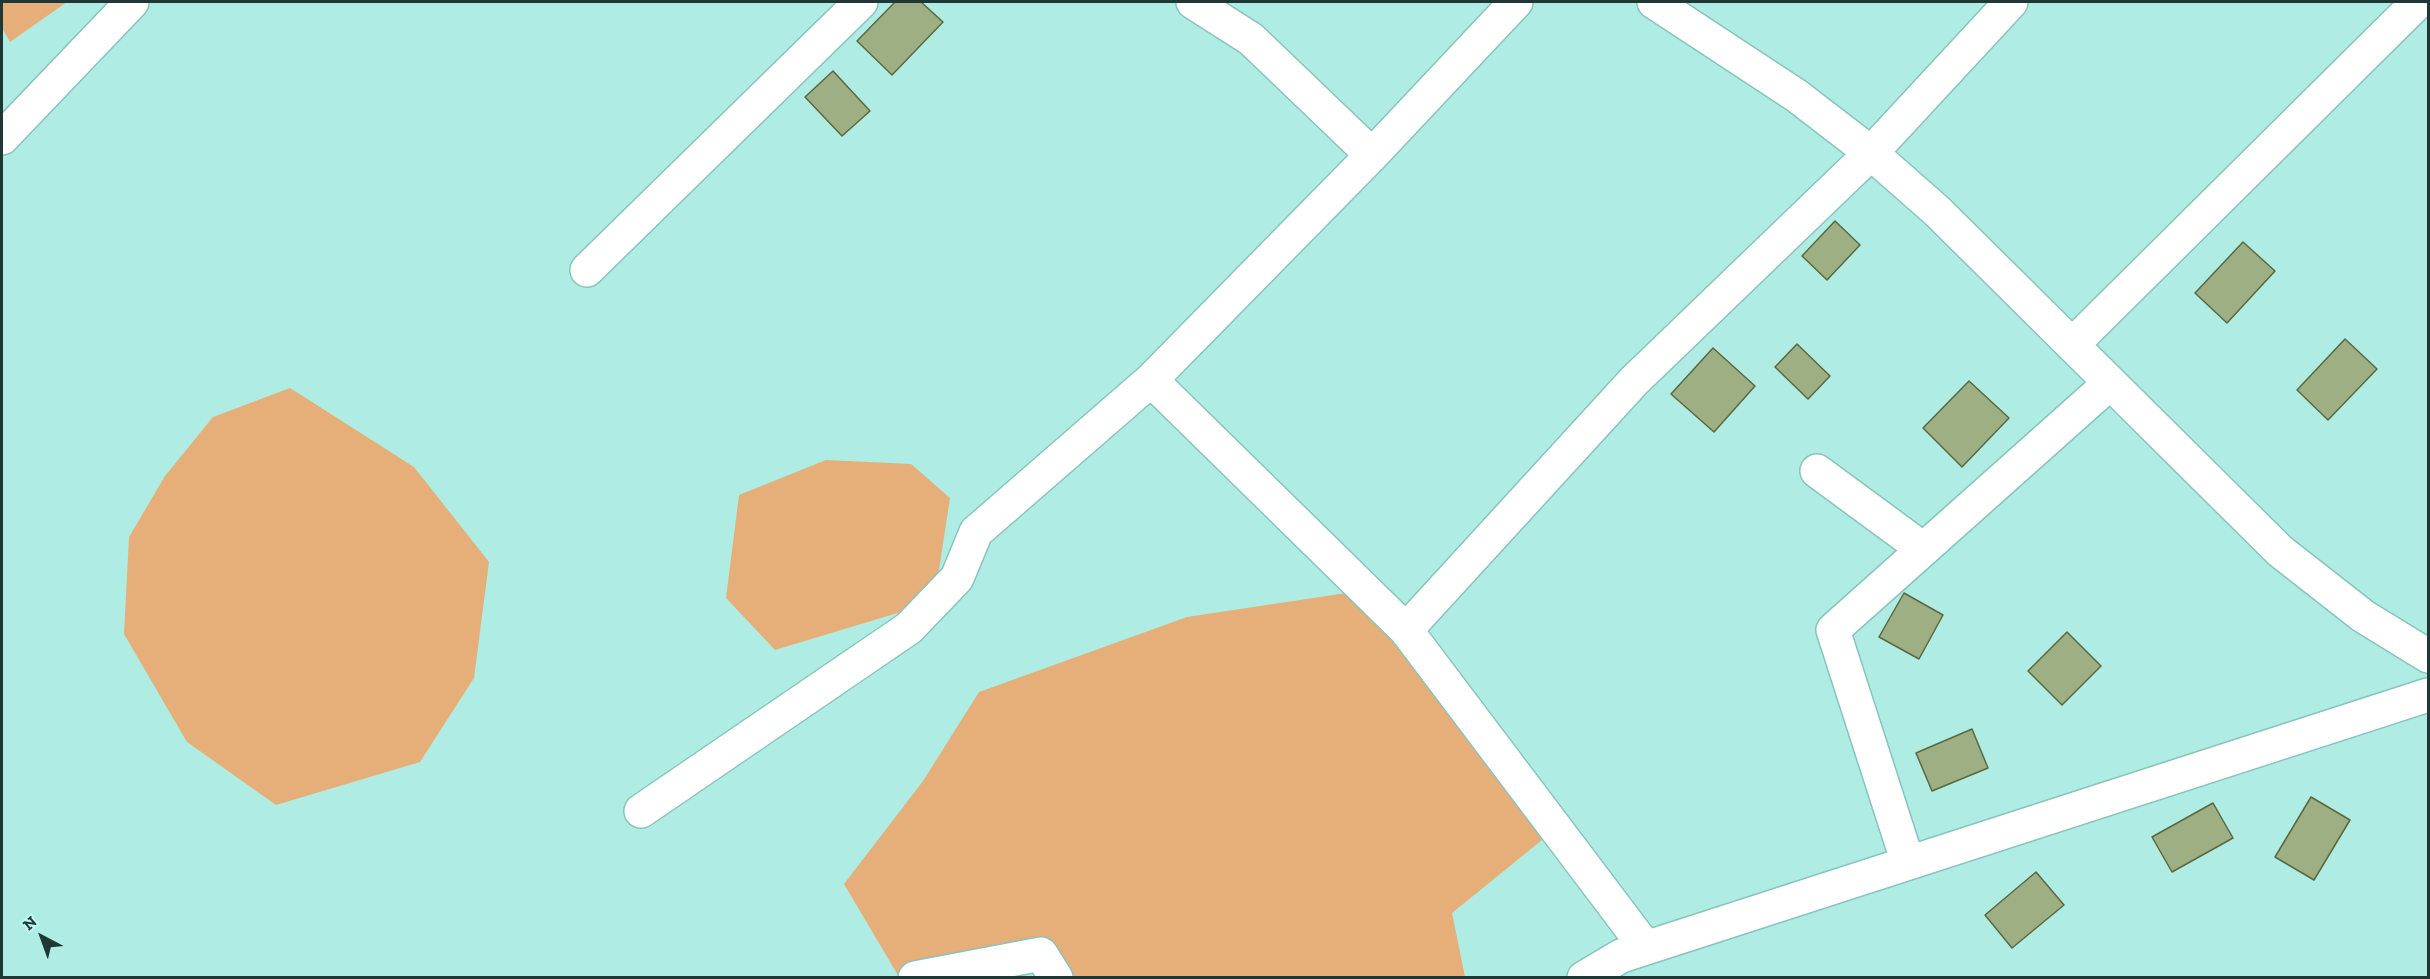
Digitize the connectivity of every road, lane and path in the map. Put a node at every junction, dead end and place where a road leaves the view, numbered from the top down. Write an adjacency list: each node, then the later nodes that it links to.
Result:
1 (132, 2): 8 (street)
2 (861, 2): 11 (street)
3 (1193, 2): 10 (street)
4 (1516, 2): 10 (street)
5 (1654, 2): 9 (street)
6 (2011, 2): 9 (street)
7 (2418, 2): 12 (street)
8 (2, 138)
9 (1871, 153): 12 (street); 17 (street)
10 (1372, 155): 13 (street)
11 (587, 270)
12 (2072, 345): 14 (street)
13 (1151, 380): 17 (street); 20 (street)
14 (2110, 383): 16 (street); 18 (street)
15 (1816, 471): 16 (street)
16 (1923, 549): 21 (street)
17 (1406, 630): 22 (street)
18 (2428, 656)
19 (2428, 694): 21 (street)
20 (641, 812)
21 (1908, 863): 22 (street)
22 (1636, 961): 25 (street)
23 (915, 978): 24 (street)
24 (1056, 978)
25 (1584, 978)

